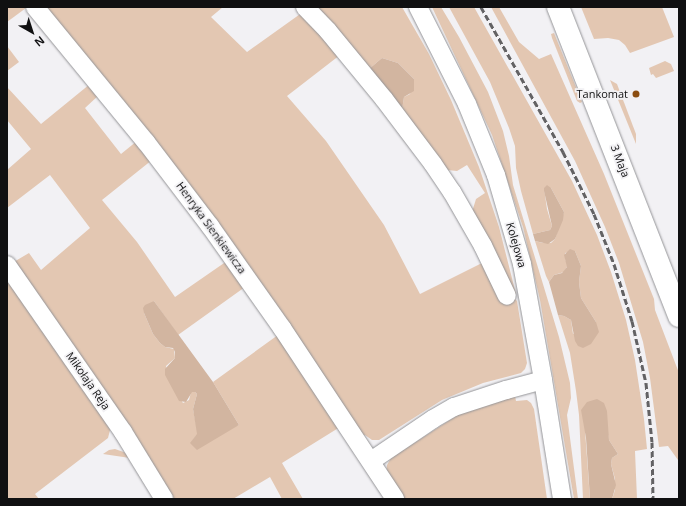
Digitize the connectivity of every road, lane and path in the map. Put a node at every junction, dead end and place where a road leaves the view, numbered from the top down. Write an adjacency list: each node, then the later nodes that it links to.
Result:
1 (35, 7): 9 (street, Henryka Sienkiewicza)
2 (305, 7): 6 (street)
3 (418, 7): 8 (street, Kolejowa)
4 (558, 7): 7 (main road, 3 Maja)
5 (7, 265): 10 (street, Mikołaja Reja)
6 (507, 296)
7 (679, 316)
8 (543, 380): 9 (street); 12 (street, Kolejowa)
9 (370, 461): 11 (street, Henryka Sienkiewicza)
10 (164, 499)
11 (395, 499)
12 (562, 499)

